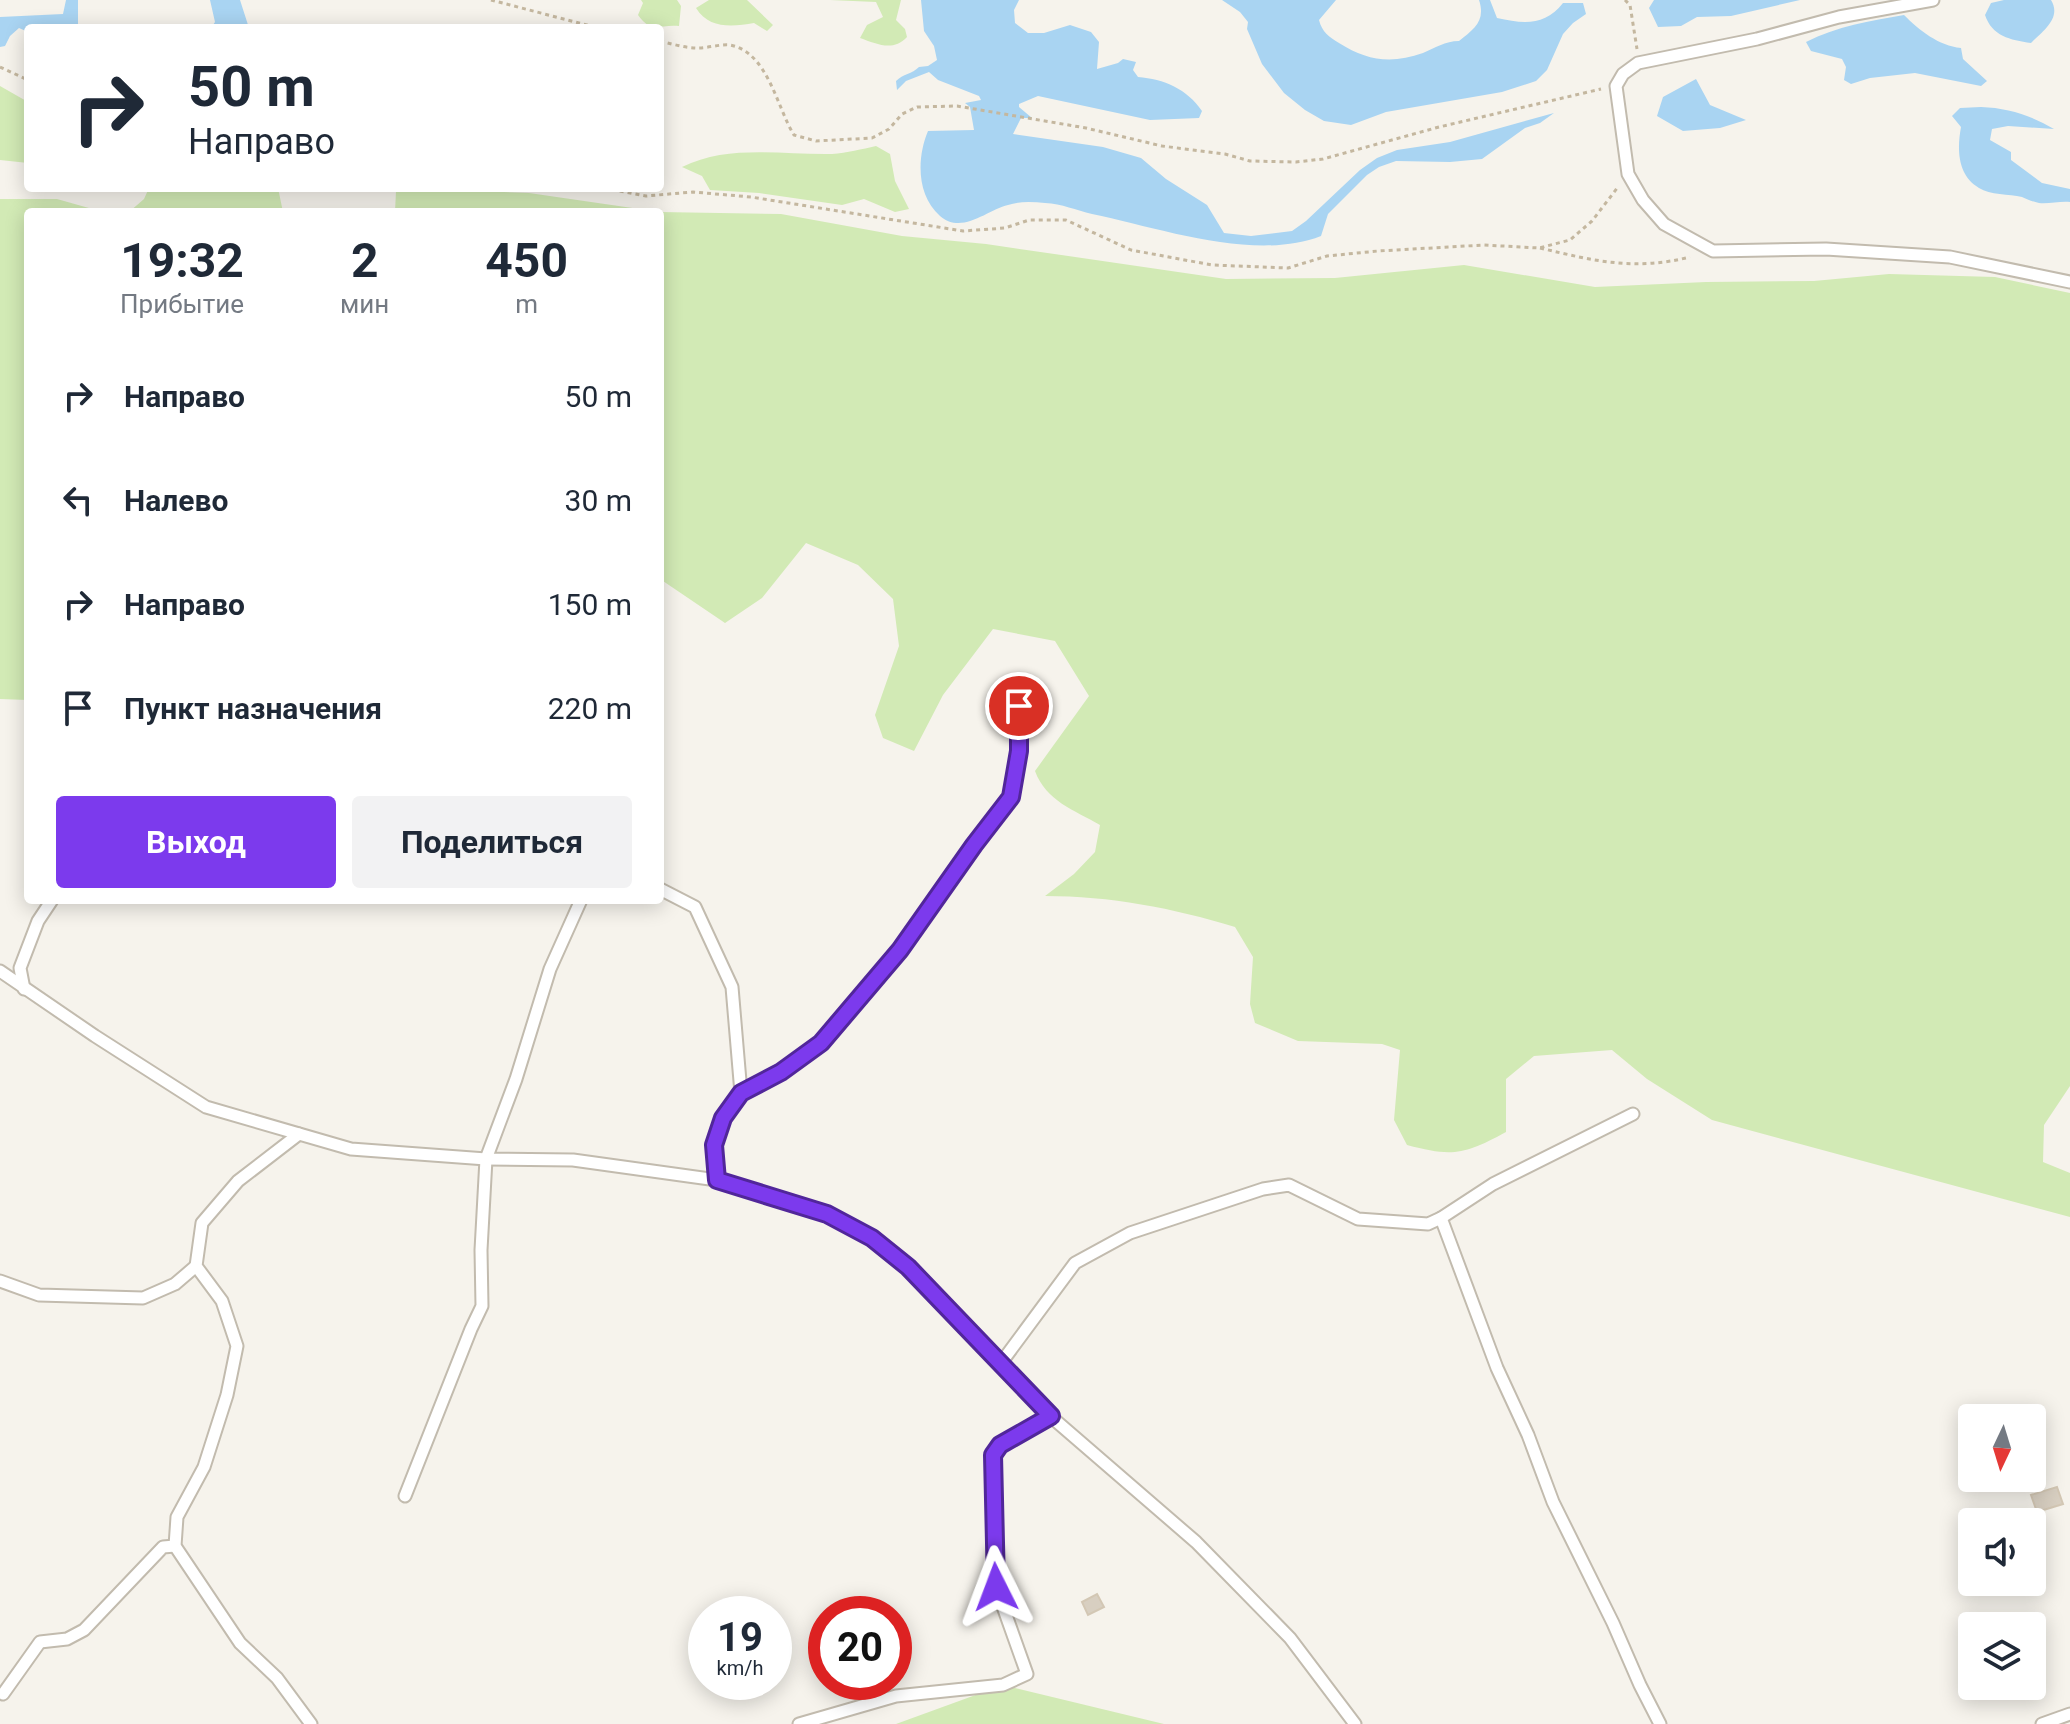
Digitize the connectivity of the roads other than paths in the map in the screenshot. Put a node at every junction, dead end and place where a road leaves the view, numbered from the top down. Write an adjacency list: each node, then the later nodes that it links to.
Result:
1 (1933, 0): 2 (lane)
2 (2070, 282)
3 (1019, 683): 9 (lane)
4 (664, 891): 9 (lane)
5 (49, 904): 8 (lane)
6 (579, 904): 12 (lane)
7 (0, 971): 8 (lane)
8 (24, 989): 11 (lane)
9 (741, 1093): 13 (lane)
10 (1633, 1114): 14 (lane)
11 (299, 1134): 12 (lane); 15 (lane)
12 (486, 1159): 13 (lane); 19 (lane)
13 (717, 1180): 17 (lane)
14 (1441, 1218): 17 (lane); 26 (lane)
15 (196, 1266): 16 (lane); 20 (lane)
16 (0, 1281)
17 (1001, 1363): 18 (lane)
18 (1051, 1416): 24 (lane); 25 (lane)
19 (405, 1496)
20 (175, 1546): 21 (lane); 23 (lane)
21 (3, 1694)
22 (2070, 1714): 27 (lane)
23 (311, 1724)
24 (799, 1724)
25 (1355, 1724)
26 (1660, 1724)
27 (2042, 1724)

